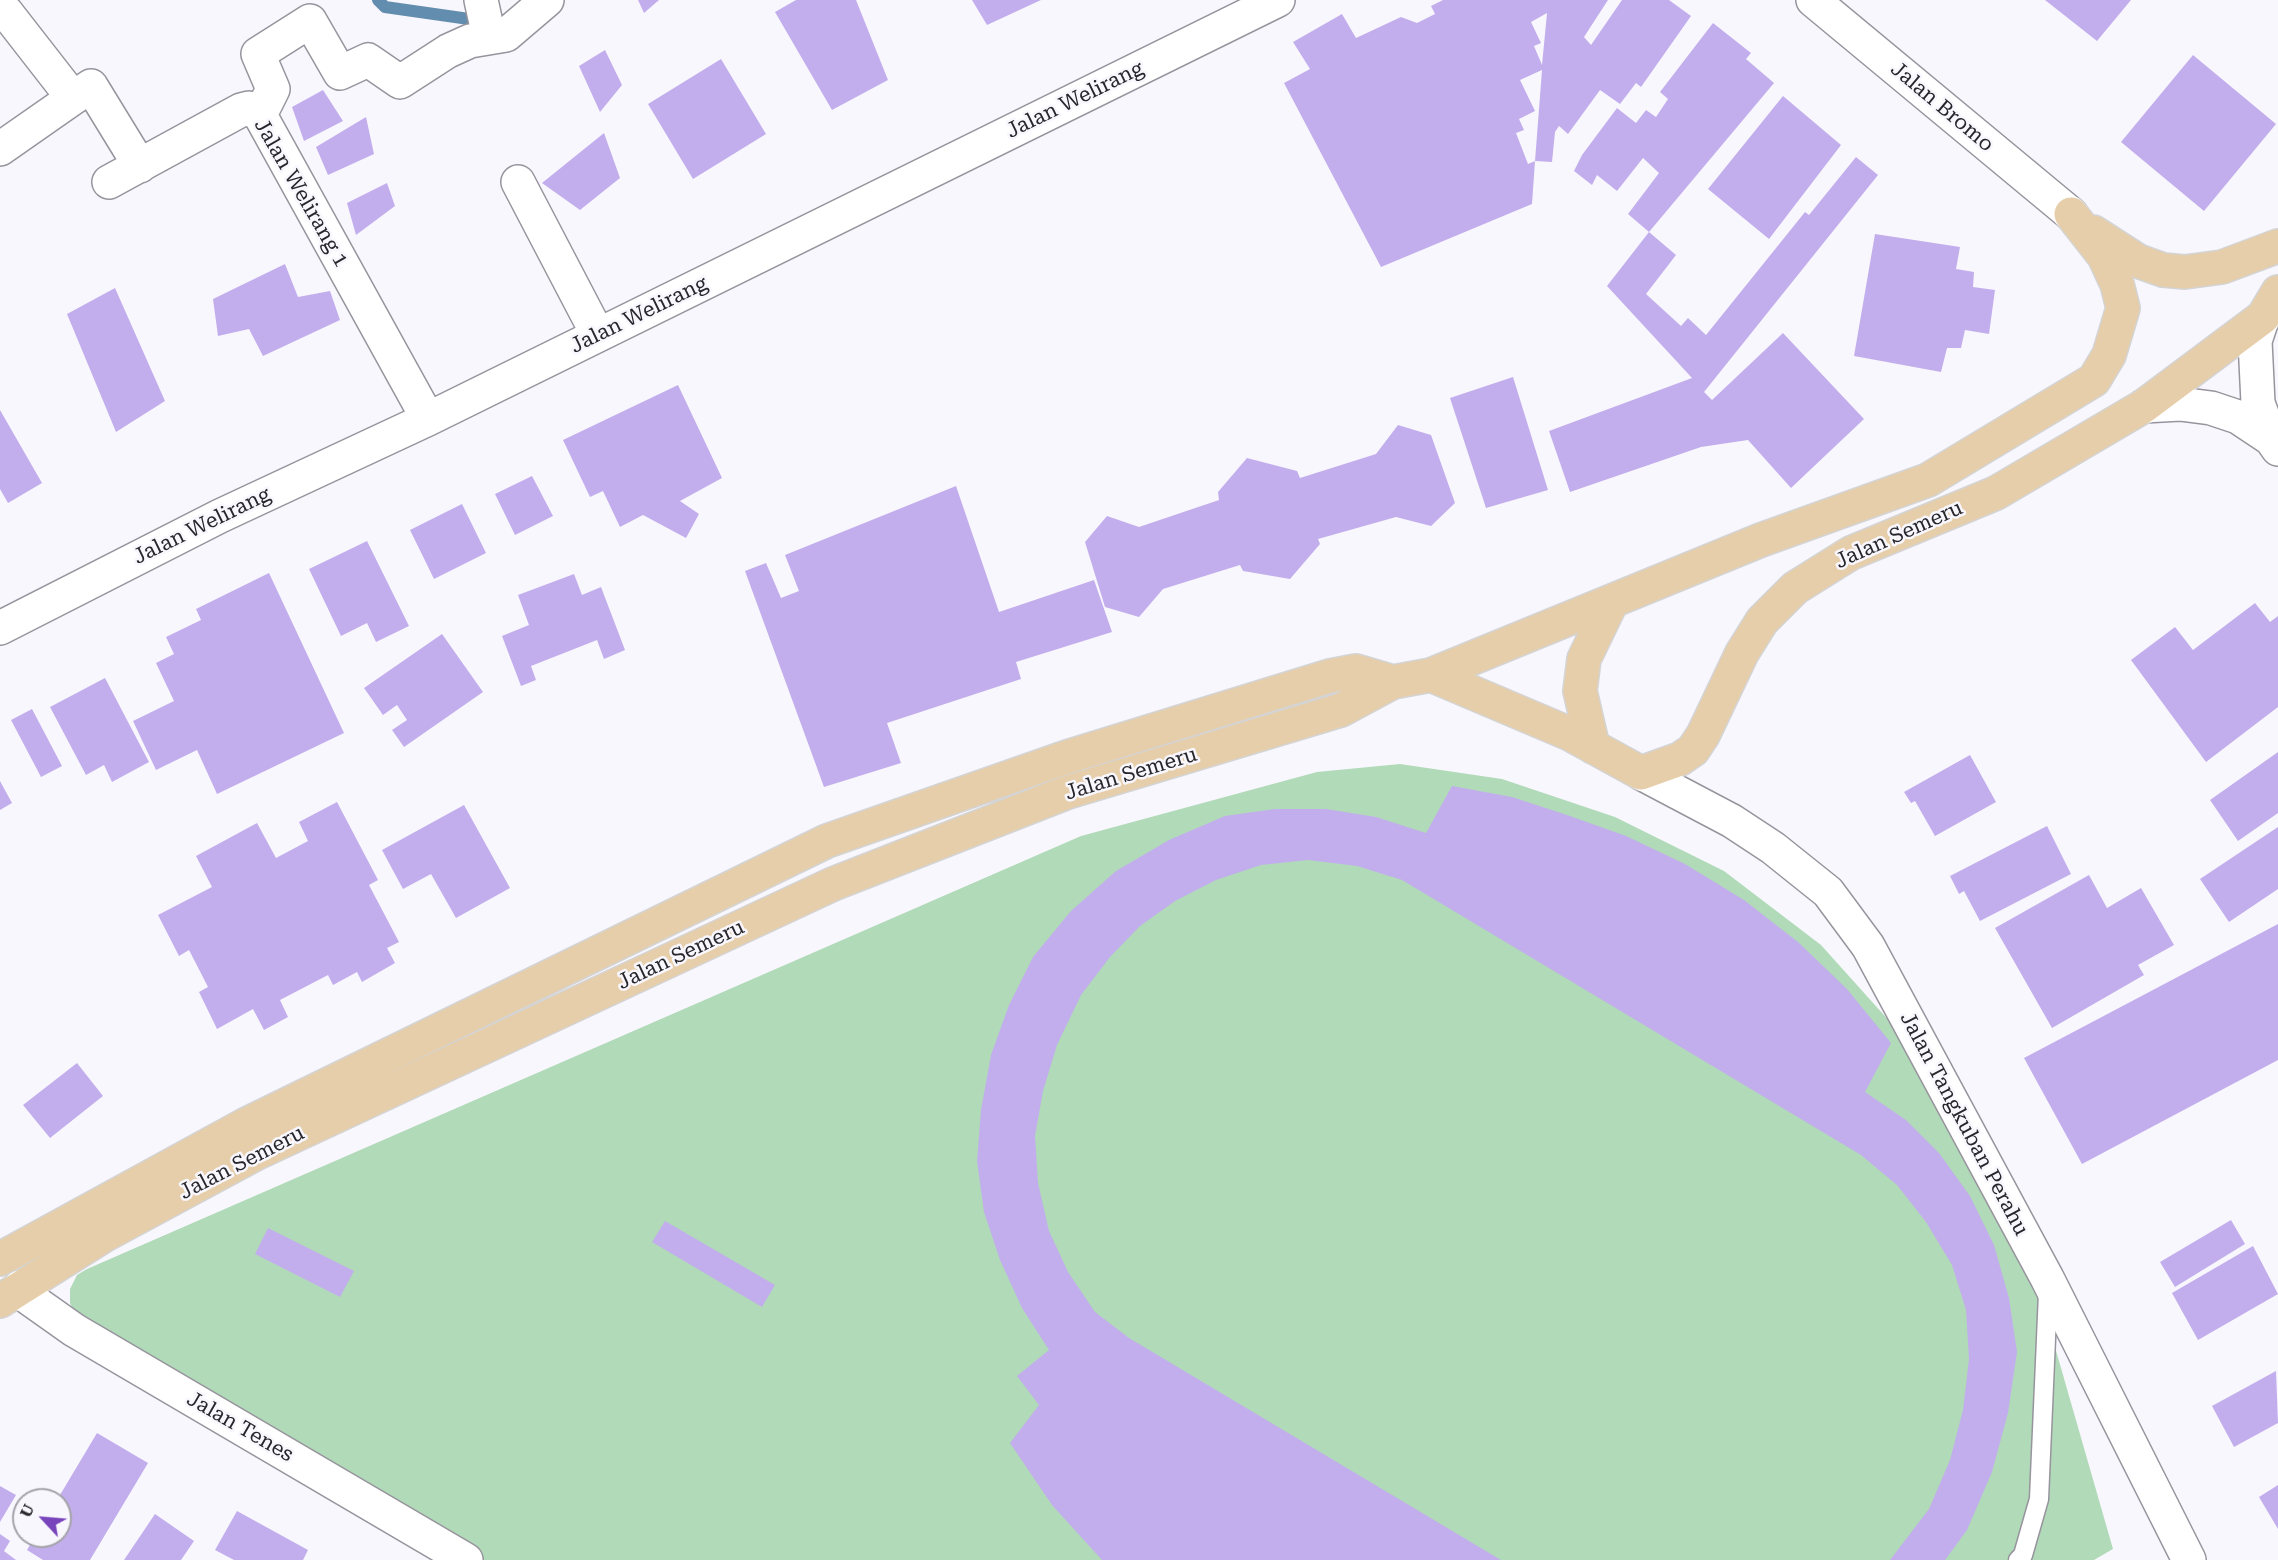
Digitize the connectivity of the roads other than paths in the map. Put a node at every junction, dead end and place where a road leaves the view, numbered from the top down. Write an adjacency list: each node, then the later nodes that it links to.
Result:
1 (547, 0): 5 (street)
2 (1278, 0): 15 (street, Jalan Welirang)
3 (1813, 0): 12 (street, Jalan Bromo)
4 (9, 10): 6 (street)
5 (485, 19): 7 (street)
6 (73, 98): 8 (street); 9 (street)
7 (260, 115): 9 (street, Jalan Welirang 1); 18 (street, Jalan Welirang 1)
8 (0, 149)
9 (140, 166): 11 (street, Jalan Welirang 1)
10 (518, 182): 15 (street)
11 (109, 183)
12 (2070, 214): 13 (main road, Jalan Bromo); 16 (main road, Jalan Bromo)
13 (2278, 246)
14 (2271, 304): 17 (main road, Jalan Semeru); 19 (street)
15 (598, 335): 18 (street, Jalan Welirang)
16 (2109, 355): 20 (main road, Jalan Semeru)
17 (2144, 406): 19 (street); 25 (main road, Jalan Semeru)
18 (428, 418): 21 (street, Jalan Welirang)
19 (2275, 444)
20 (1612, 601): 22 (main road, Jalan Semeru); 24 (main road)
21 (0, 628)
22 (1431, 675): 23 (main road, Jalan Semeru); 24 (main road)
23 (1393, 682): 26 (main road, Jalan Semeru); 28 (main road, Jalan Semeru)
24 (1593, 747): 25 (main road)
25 (1641, 773): 27 (street, Jalan Tangkuban Perahu)
26 (0, 1259)
27 (2047, 1278): 30 (lane); 31 (street, Jalan Tangkuban Perahu)
28 (10, 1294): 29 (street, Jalan Tenes)
29 (466, 1560)
30 (2018, 1560)
31 (2189, 1560)

